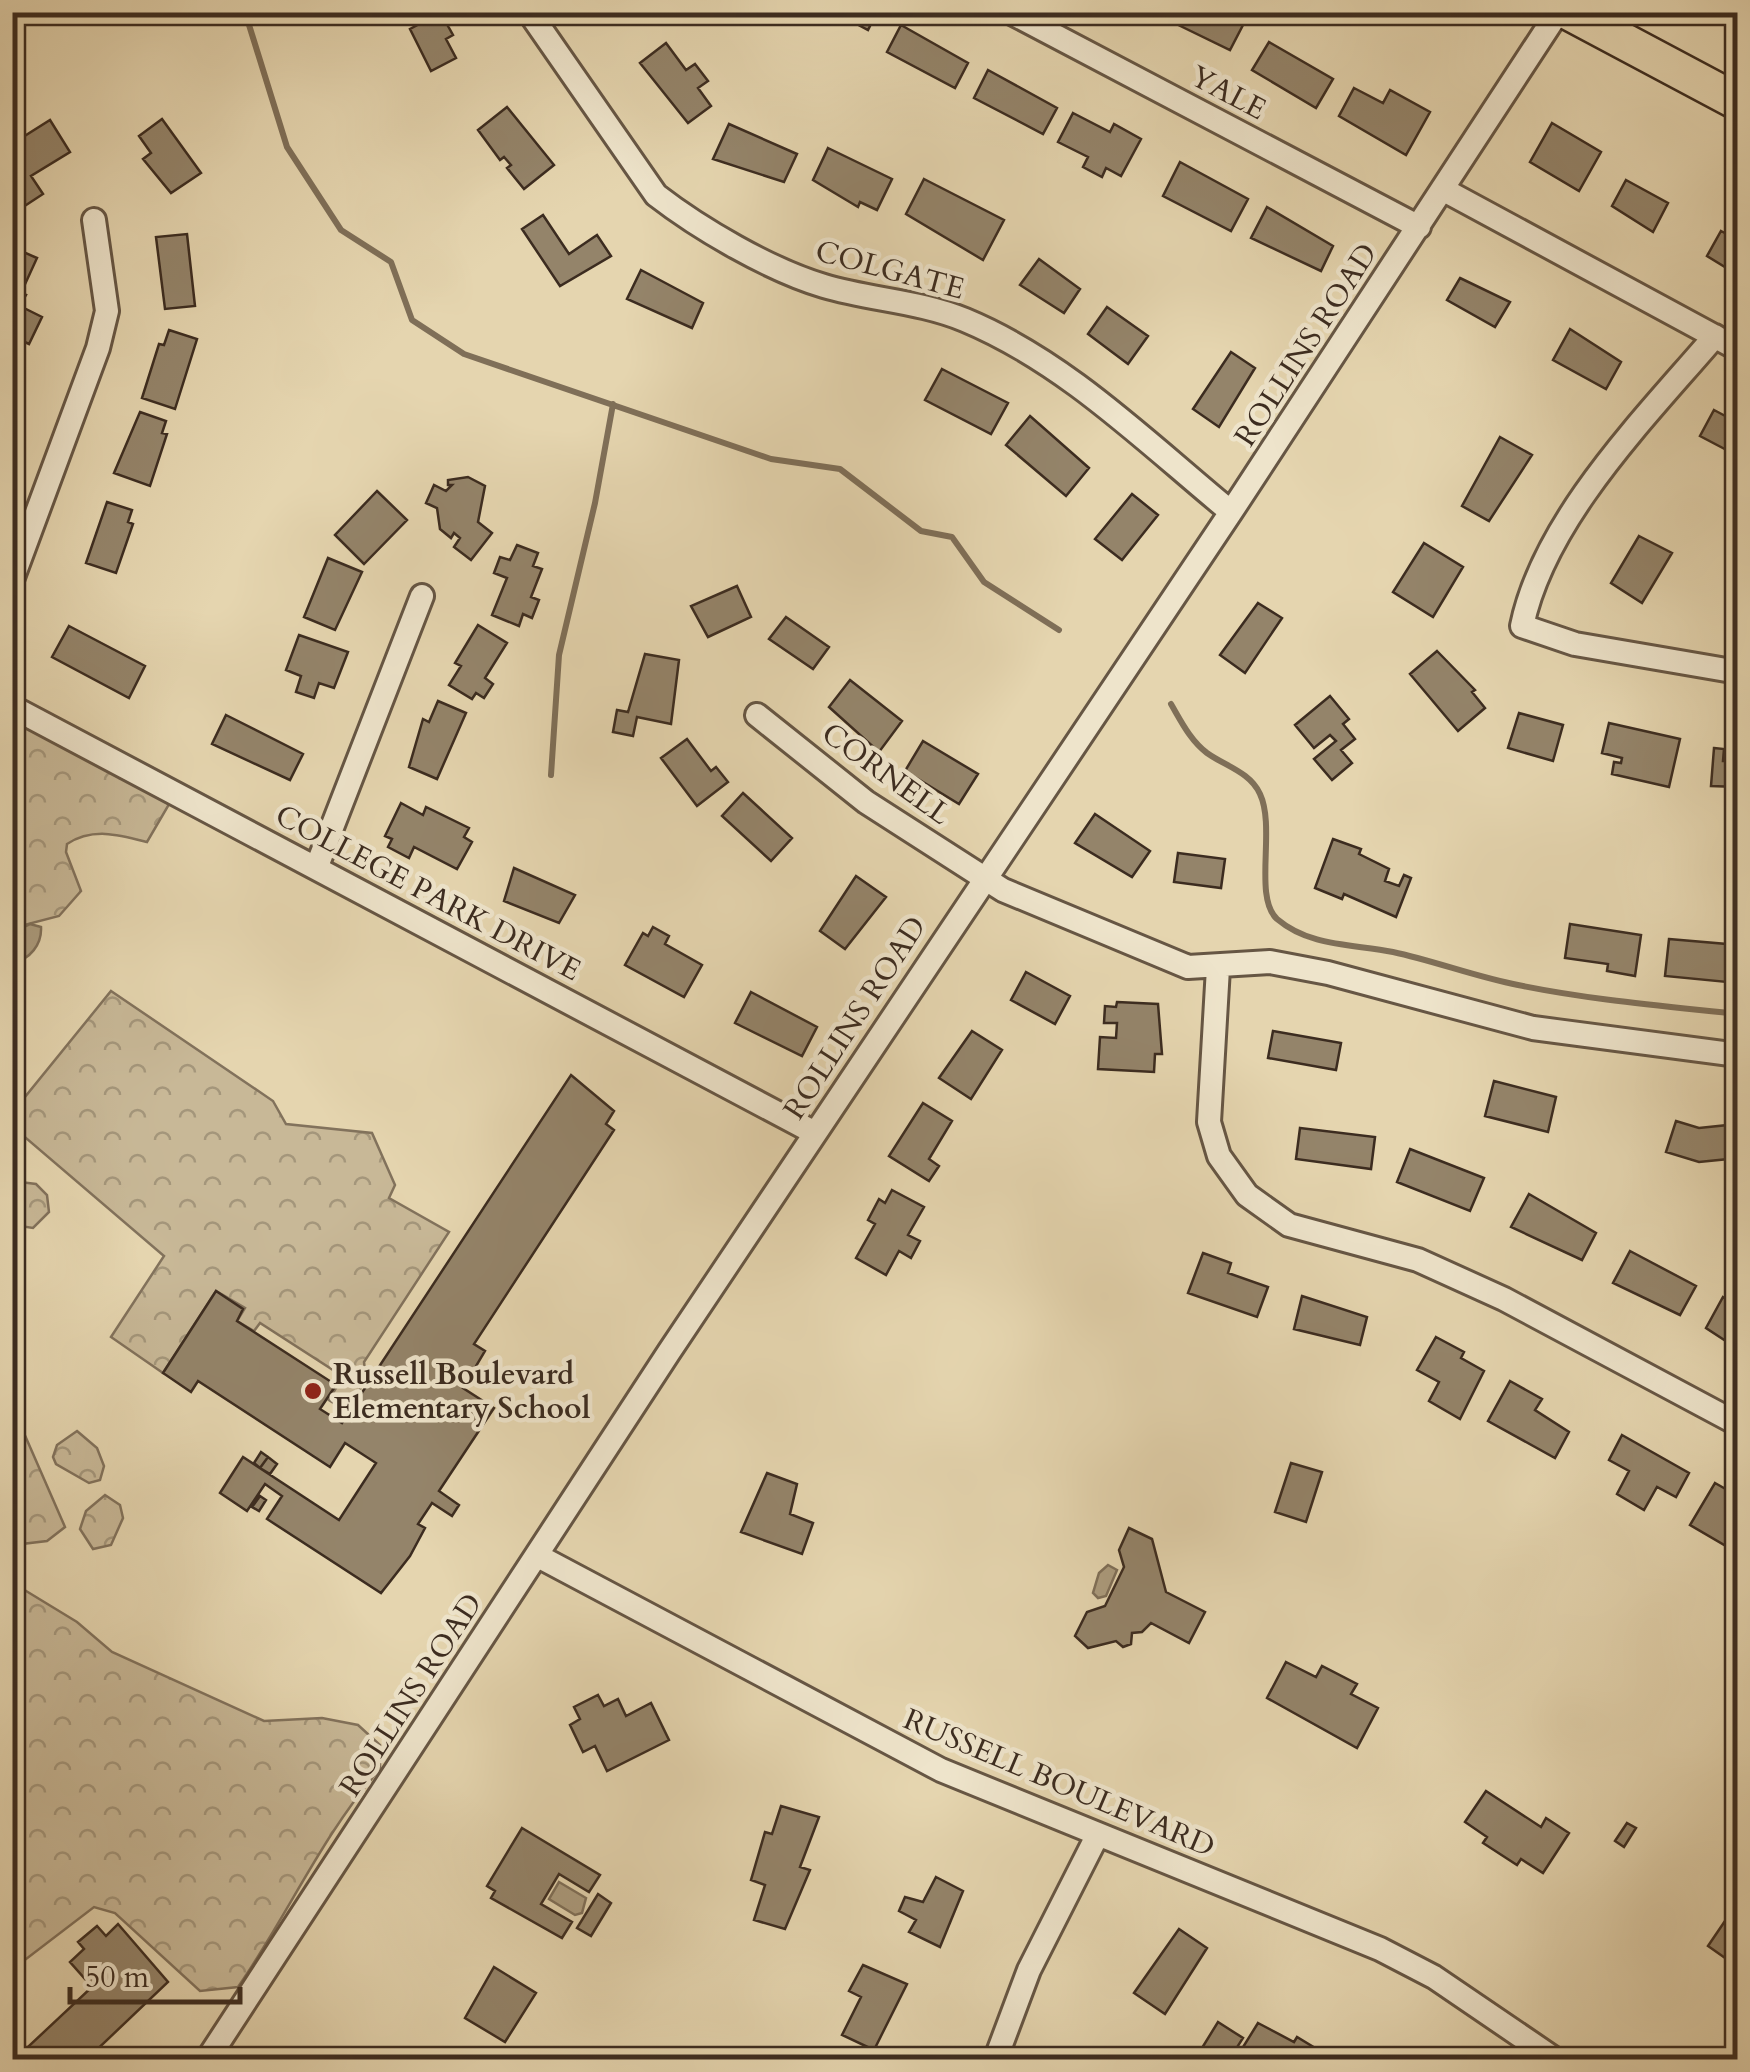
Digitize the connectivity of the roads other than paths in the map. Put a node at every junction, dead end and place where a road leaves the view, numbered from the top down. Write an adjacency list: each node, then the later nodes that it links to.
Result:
1 (529, 12): 11 (street, COLGATE)
2 (1010, 12): 8 (street, YALE)
3 (1558, 12): 6 (street, ROLLINS ROAD)
4 (1569, 12): 5 (main road)
5 (1738, 102)
6 (1444, 190): 8 (street, ROLLINS ROAD); 9 (street)
7 (94, 220): 12 (street)
8 (1419, 227): 11 (street, ROLLINS ROAD)
9 (1714, 336): 10 (street); 14 (street)
10 (1738, 348)
11 (1230, 512): 18 (street, ROLLINS ROAD)
12 (12, 580)
13 (422, 596): 17 (street)
14 (1738, 672)
15 (12, 706): 17 (street, COLLEGE PARK DRIVE)
16 (757, 716): 18 (street, CORNELL)
17 (317, 866): 21 (street, COLLEGE PARK DRIVE)
18 (982, 878): 19 (street, CORNELL); 21 (street, ROLLINS ROAD)
19 (1218, 968): 20 (street, CORNELL); 22 (street)
20 (1738, 1055)
21 (815, 1133): 23 (street, ROLLINS ROAD)
22 (1738, 1424)
23 (538, 1556): 24 (street, RUSSELL BOULEVARD); 26 (street, ROLLINS ROAD)
24 (1097, 1836): 25 (street); 27 (street, RUSSELL BOULEVARD)
25 (996, 2058)
26 (208, 2060)
27 (1556, 2060)

